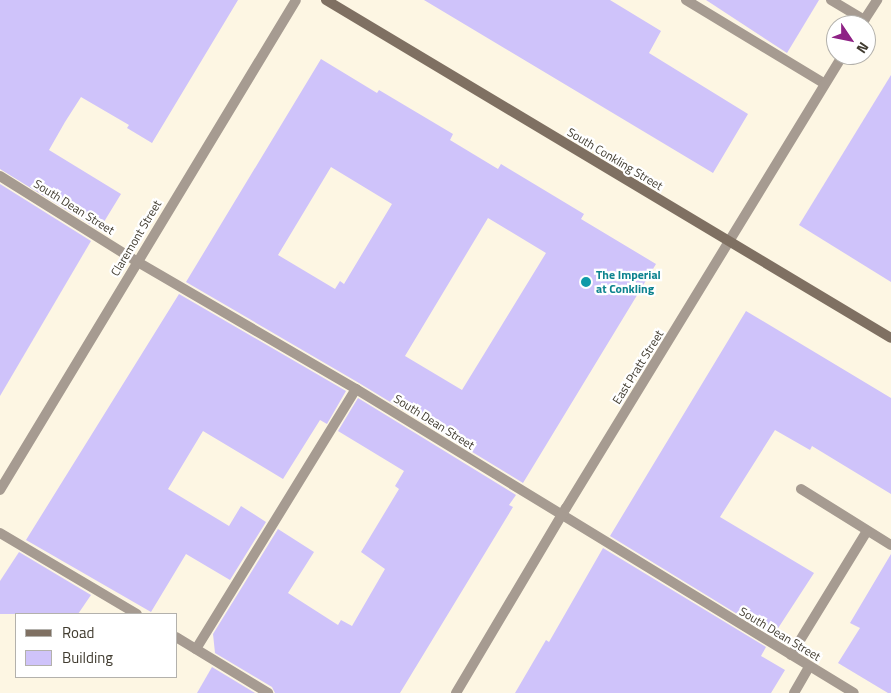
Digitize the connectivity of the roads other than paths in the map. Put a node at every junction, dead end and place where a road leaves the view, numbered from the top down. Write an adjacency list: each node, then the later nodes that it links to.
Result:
1 (296, 0): 12 (street, Claremont Street)
2 (326, 0): 11 (street, South Conkling Street)
3 (686, 0): 9 (street)
4 (831, 0): 6 (street)
5 (876, 0): 7 (street)
6 (851, 15)
7 (867, 15)
8 (837, 65): 9 (street, East Pratt Street)
9 (825, 84): 11 (street, East Pratt Street)
10 (0, 176): 12 (street, South Dean Street)
11 (729, 241): 13 (street, South Conkling Street); 17 (street, East Pratt Street)
12 (136, 261): 14 (street, South Dean Street); 16 (street, Claremont Street)
13 (891, 338)
14 (356, 388): 17 (street, South Dean Street); 23 (street)
15 (801, 489): 18 (street)
16 (0, 490)
17 (561, 516): 24 (street, South Dean Street); 27 (street, East Pratt Street)
18 (867, 531): 20 (street); 24 (street)
19 (0, 533): 21 (street)
20 (891, 545)
21 (135, 613)
22 (178, 638): 23 (street)
23 (196, 649): 26 (street)
24 (791, 655): 25 (street, South Dean Street)
25 (810, 667): 28 (street); 29 (street, South Dean Street)
26 (268, 693)
27 (456, 693)
28 (794, 693)
29 (854, 693)

